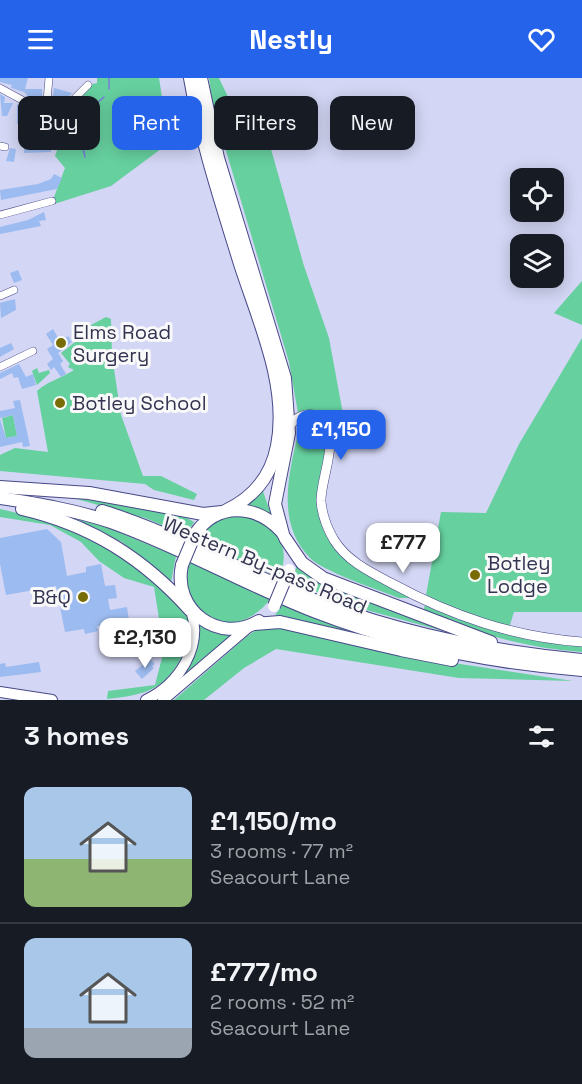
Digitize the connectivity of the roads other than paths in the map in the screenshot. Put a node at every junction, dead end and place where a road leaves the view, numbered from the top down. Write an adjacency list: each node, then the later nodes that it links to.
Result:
1 (49, 78): 6 (street)
2 (190, 78): 19 (highway)
3 (201, 78): 15 (highway)
4 (88, 85): 7 (street)
5 (0, 88): 8 (street)
6 (47, 96)
7 (77, 96)
8 (18, 97)
9 (52, 201): 10 (street)
10 (0, 215)
11 (14, 290): 12 (street)
12 (0, 296)
13 (33, 351): 14 (street)
14 (0, 367)
15 (290, 425): 21 (highway); 24 (street)
16 (0, 489): 19 (highway); 20 (highway)
17 (0, 498): 20 (highway)
18 (0, 504): 22 (highway)
19 (223, 511): 21 (highway); 22 (highway, bridge)
20 (145, 530): 25 (highway, Western By-pass Road); 26 (highway, Western By-pass Road)
21 (284, 536): 23 (highway, bridge); 25 (highway)
22 (191, 610): 23 (highway); 30 (main road)
23 (252, 625): 26 (highway); 31 (main road)
24 (582, 642)
25 (582, 660)
26 (558, 668): 27 (highway, Western By-pass Road)
27 (582, 670)
28 (0, 692): 29 (main road)
29 (52, 700)
30 (146, 700)
31 (163, 700)

